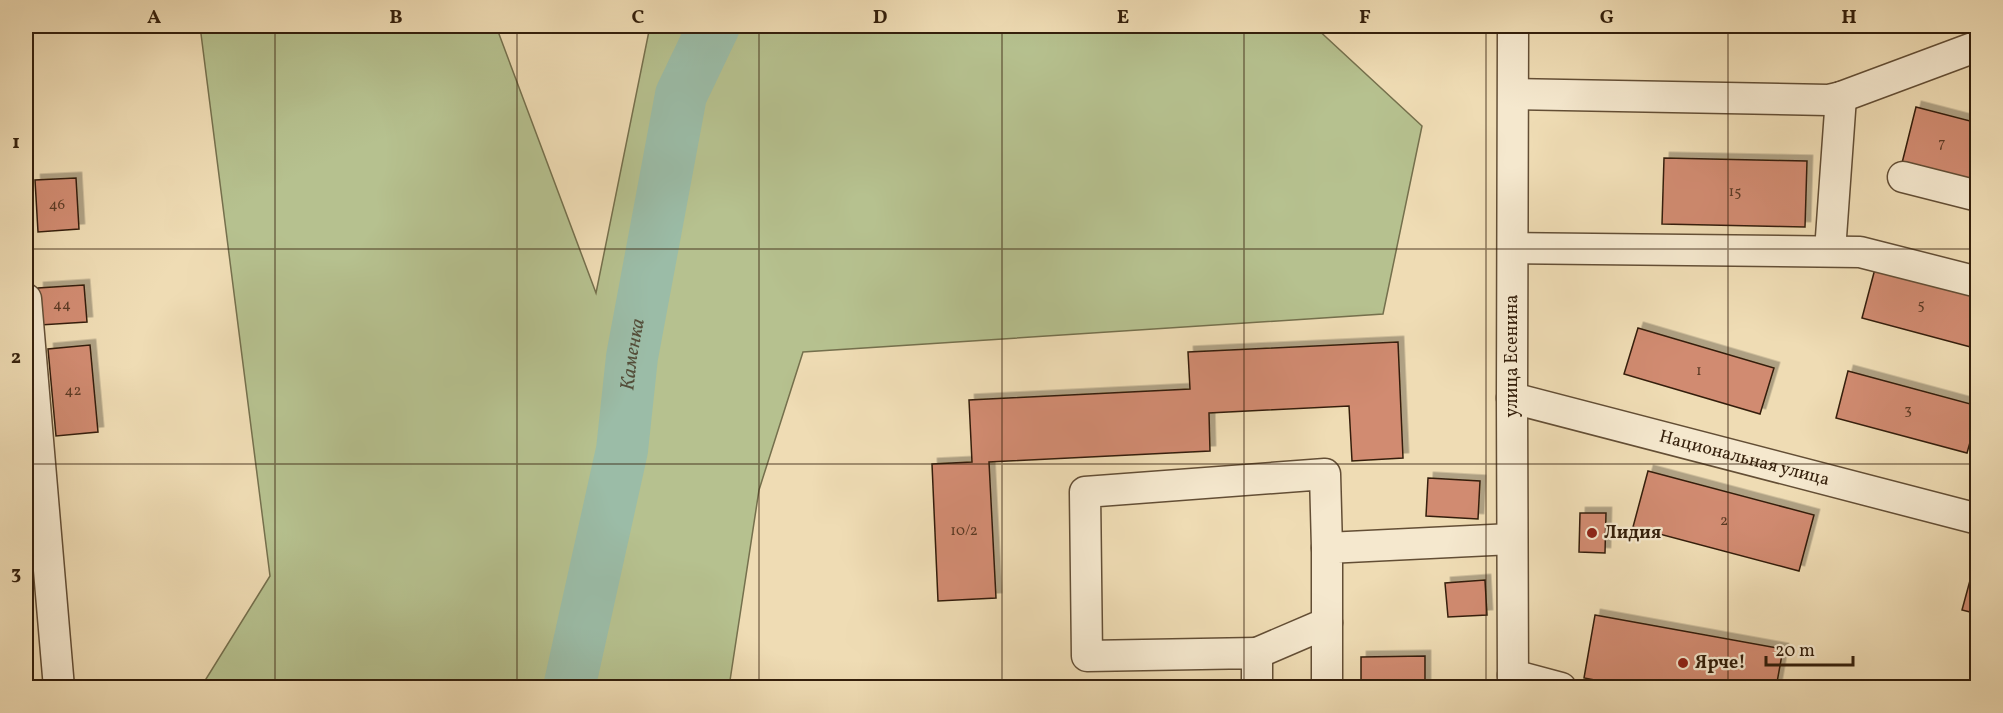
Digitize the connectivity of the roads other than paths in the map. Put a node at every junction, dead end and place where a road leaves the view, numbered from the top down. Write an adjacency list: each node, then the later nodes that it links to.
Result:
1 (1513, 26): 3 (street, улица Есенина)
2 (1977, 45): 4 (street)
3 (1514, 94): 4 (street); 7 (street, улица Есенина)
4 (1841, 97): 8 (street)
5 (1903, 177): 6 (street)
6 (1977, 196)
7 (1513, 248): 8 (street); 11 (street, улица Есенина)
8 (1830, 251): 9 (street)
9 (1977, 282)
10 (26, 299): 18 (street)
11 (1512, 398): 12 (street, Национальная улица); 13 (street, улица Есенина)
12 (1977, 519)
13 (1512, 539): 14 (street); 17 (street, улица Есенина)
14 (1327, 548): 15 (street); 16 (street)
15 (1327, 623): 16 (street); 20 (street)
16 (1257, 653): 19 (street)
17 (1513, 681): 21 (street)
18 (59, 687)
19 (1257, 687)
20 (1327, 687)
21 (1561, 687)

